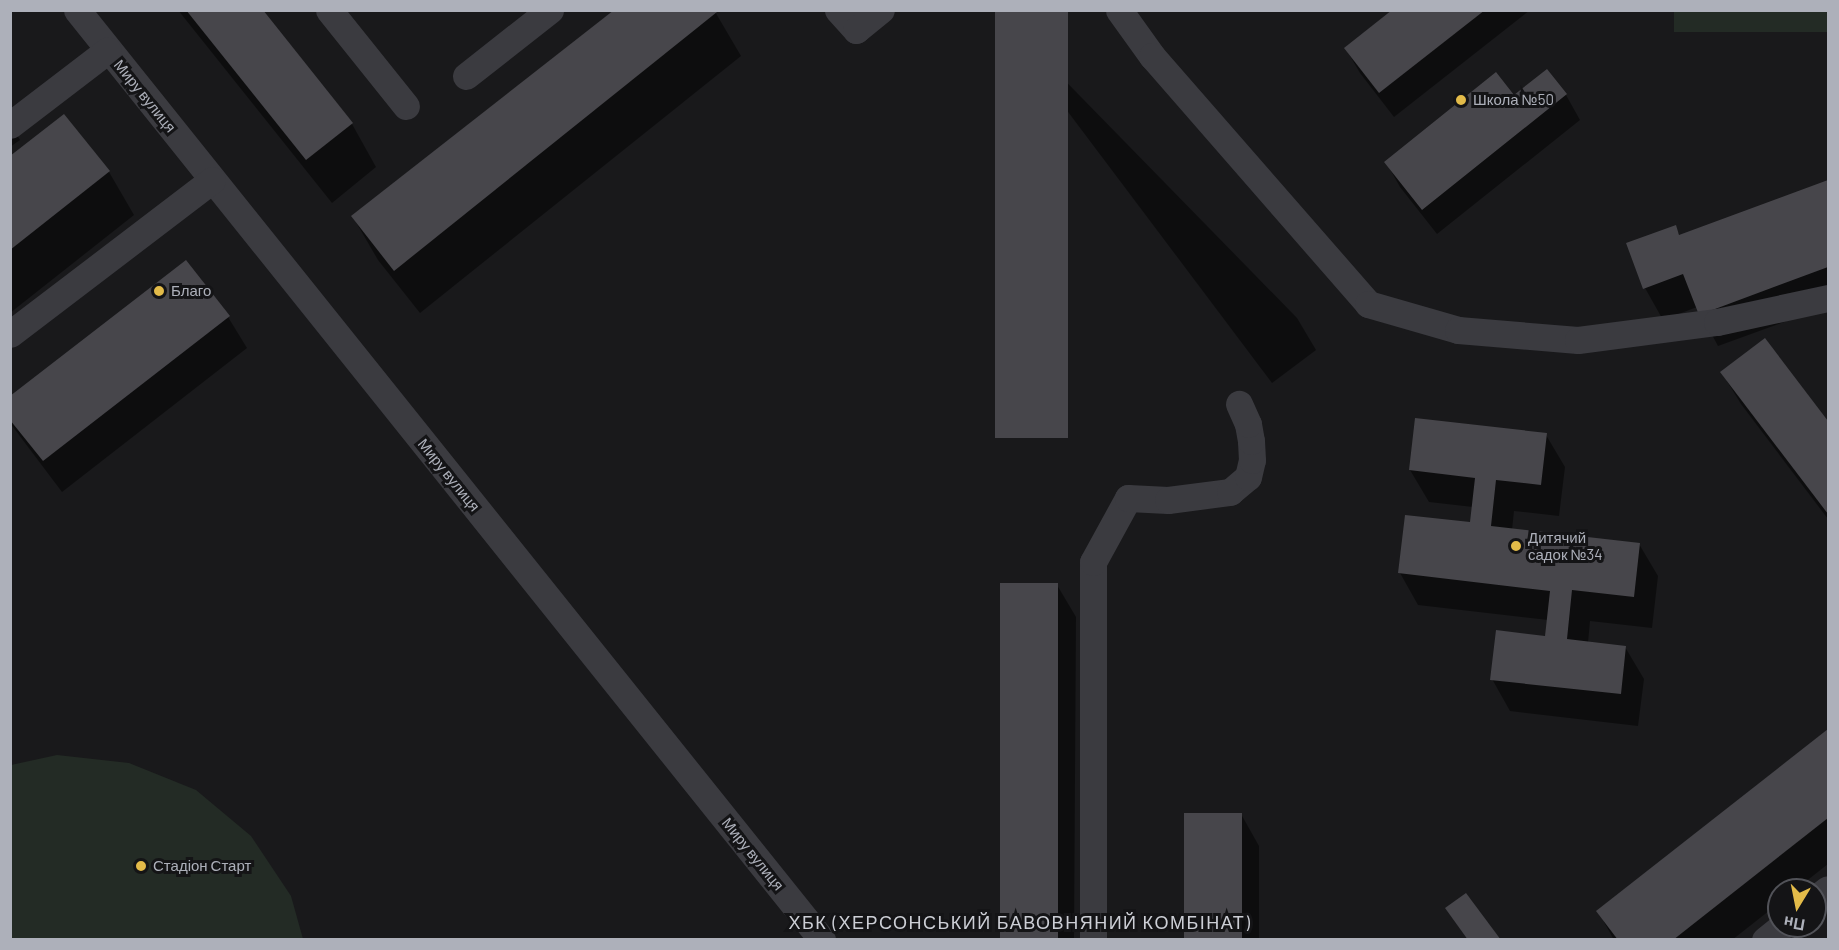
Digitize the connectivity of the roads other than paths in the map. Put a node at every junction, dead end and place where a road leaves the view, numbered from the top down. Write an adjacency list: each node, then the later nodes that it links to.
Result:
1 (77, 10): 7 (street, Миру вулиця)
2 (329, 10): 9 (street)
3 (550, 10): 8 (street)
4 (838, 10): 5 (street)
5 (881, 10)
6 (1119, 10): 12 (street)
7 (108, 50): 10 (street); 11 (street, Миру вулиця)
8 (466, 76)
9 (406, 106)
10 (10, 125)
11 (212, 180): 13 (street); 15 (street, Миру вулиця)
12 (1828, 298)
13 (10, 334)
14 (1239, 404): 16 (street)
15 (812, 936)
16 (1093, 939)

